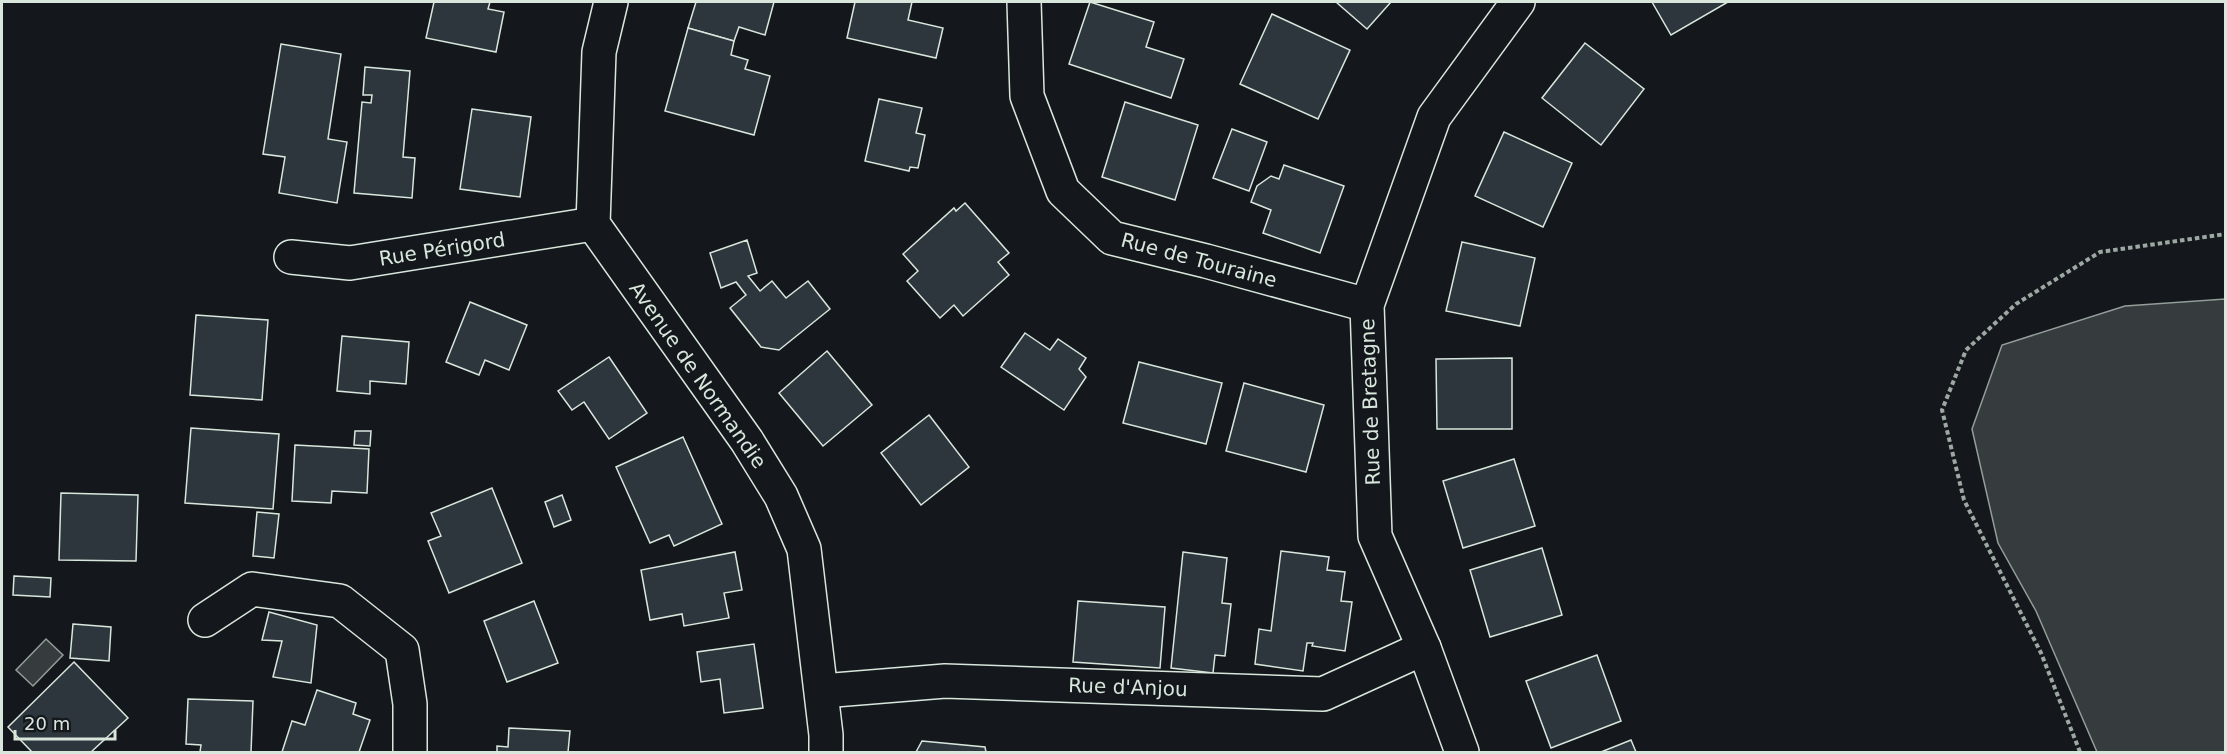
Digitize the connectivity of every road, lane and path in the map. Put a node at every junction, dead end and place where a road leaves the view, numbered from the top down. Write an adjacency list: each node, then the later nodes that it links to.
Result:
1 (611, 2): 4 (street)
2 (1024, 2): 7 (street, Rue de Touraine)
3 (1518, 2): 7 (street, Rue de Bretagne)
4 (593, 224): 6 (street, Rue Périgord); 10 (street, Avenue de Normandie)
5 (2226, 234): 14 (path)
6 (291, 257)
7 (1367, 305): 9 (street, Rue de Bretagne)
8 (205, 620): 11 (street)
9 (1424, 648): 10 (street, Rue d'Anjou); 13 (street, Rue de Bretagne)
10 (822, 692): 12 (street, Avenue de Normandie)
11 (410, 753)
12 (826, 753)
13 (1462, 753)
14 (2080, 753)

